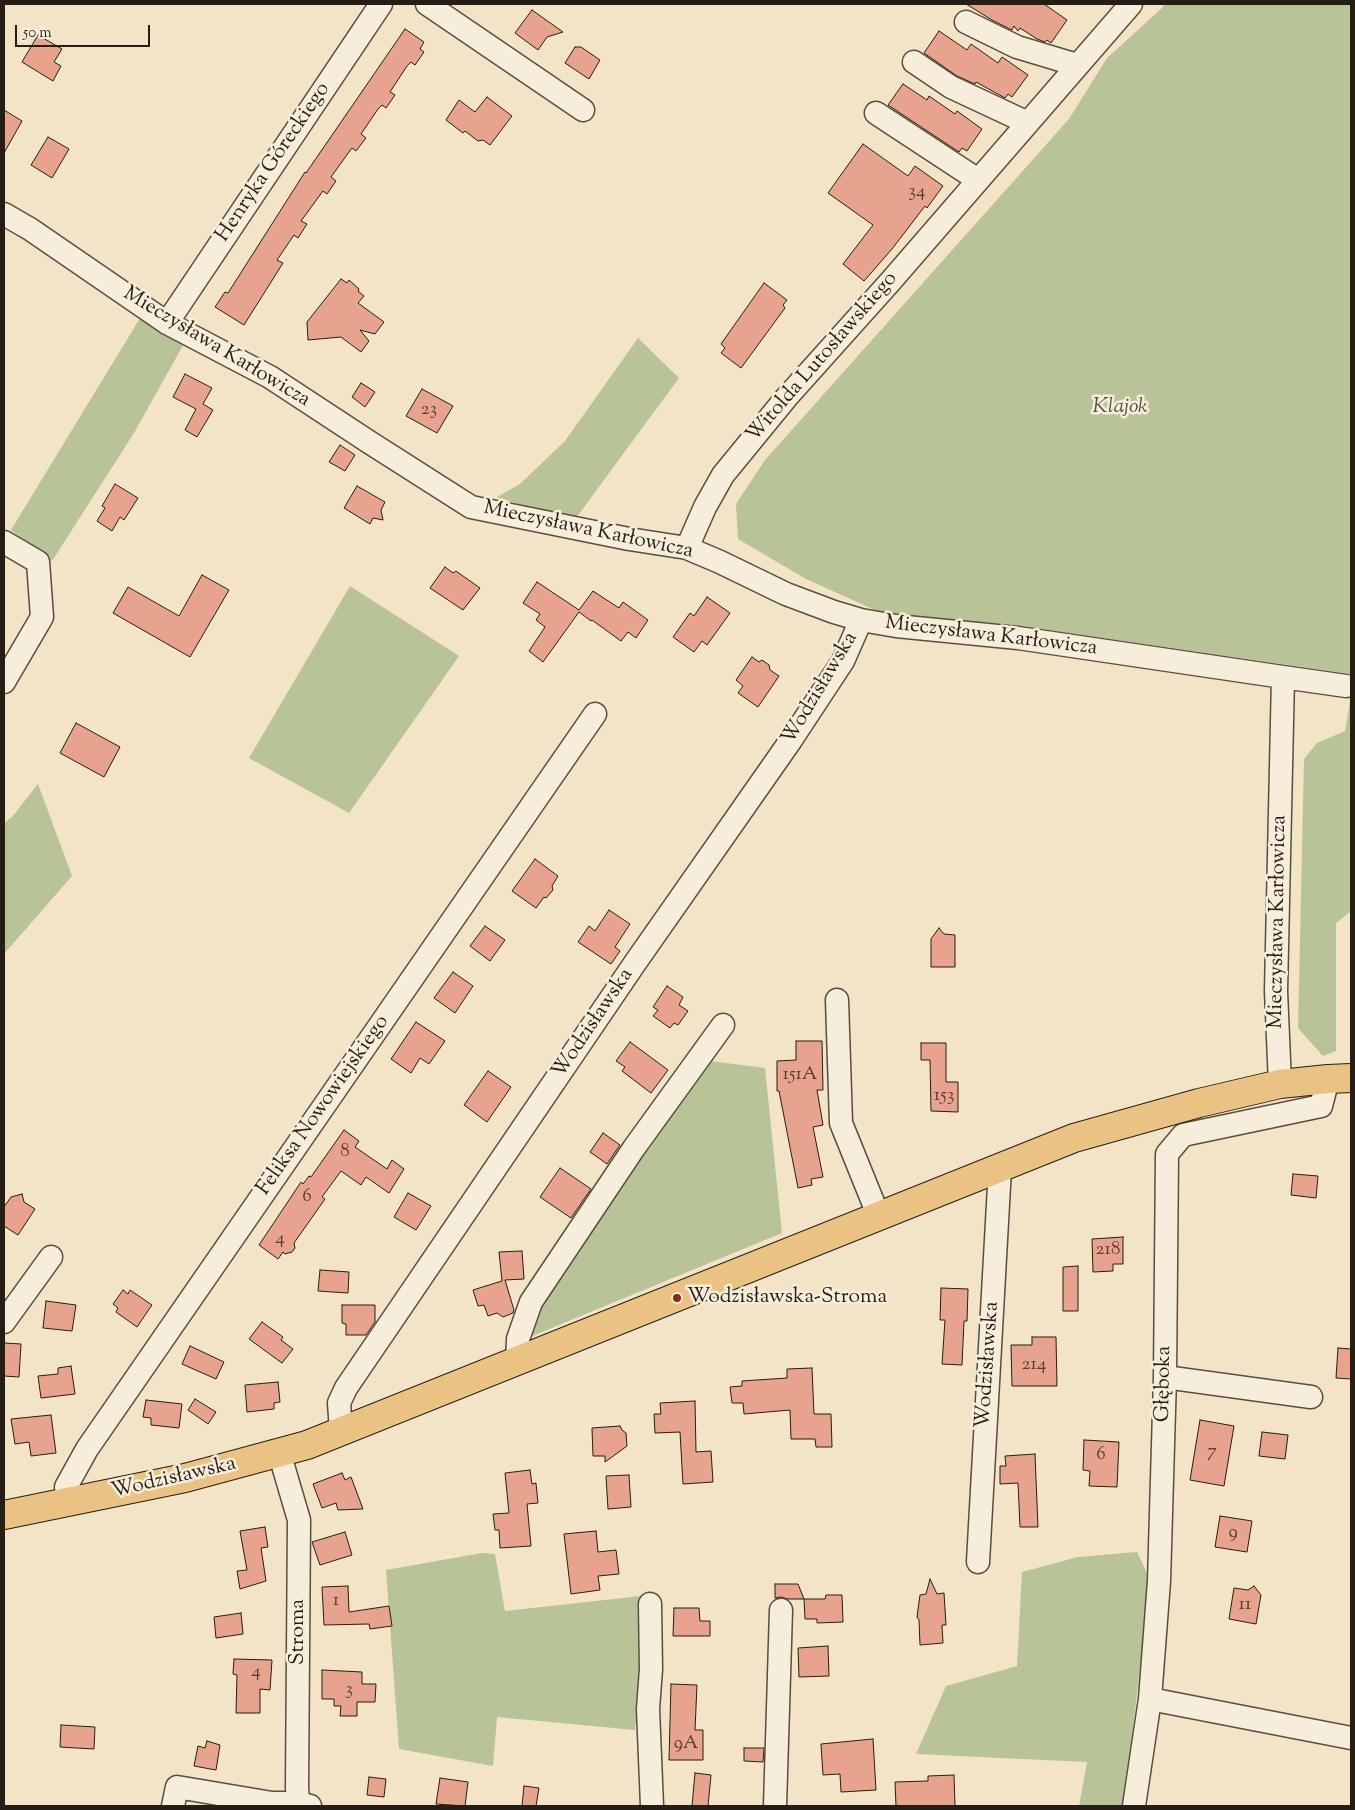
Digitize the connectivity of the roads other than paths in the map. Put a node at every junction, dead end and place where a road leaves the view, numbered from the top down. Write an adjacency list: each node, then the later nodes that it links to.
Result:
1 (381, 4): 12 (street, Henryka Góreckiego)
2 (427, 4): 7 (street)
3 (1131, 4): 6 (street, Witolda Lutosławskiego)
4 (966, 22): 6 (street)
5 (914, 62): 9 (street)
6 (1077, 65): 9 (street, Witolda Lutosławskiego)
7 (583, 110)
8 (876, 113): 10 (street)
9 (1028, 123): 10 (street, Witolda Lutosławskiego)
10 (978, 180): 14 (street, Witolda Lutosławskiego)
11 (4, 214): 12 (street, Mieczysława Karłowicza)
12 (168, 323): 14 (street, Mieczysława Karłowicza)
13 (4, 542): 17 (street)
14 (687, 548): 15 (street, Mieczysława Karłowicza)
15 (861, 620): 16 (street, Mieczysława Karłowicza); 31 (street, Wodzisławska)
16 (1282, 677): 18 (street); 23 (street, Mieczysława Karłowicza)
17 (4, 682)
18 (1346, 686)
19 (595, 714): 33 (street, Feliksa Nowowiejskiego)
20 (838, 1000): 25 (street)
21 (724, 1025): 28 (street)
22 (1340, 1079): 23 (main road, Wodzisławska); 29 (street, Głęboka)
23 (1280, 1084): 24 (main road, Wodzisławska)
24 (1000, 1168): 25 (main road, Wodzisławska); 35 (street, Wodzisławska)
25 (880, 1216): 28 (main road, Wodzisławska)
26 (51, 1257): 27 (street)
27 (4, 1322)
28 (517, 1362): 31 (main road, Wodzisławska)
29 (1165, 1377): 30 (street); 38 (street, Głęboka)
30 (1311, 1397)
31 (341, 1432): 32 (main road, Wodzisławska)
32 (280, 1452): 33 (main road, Wodzisławska); 40 (street, Stroma)
33 (69, 1502): 34 (main road, Wodzisławska)
34 (4, 1515)
35 (978, 1562)
36 (650, 1604): 42 (street)
37 (780, 1610): 43 (street)
38 (1150, 1699): 39 (street); 44 (street, Głęboka)
39 (1351, 1738)
40 (304, 1804): 41 (street)
41 (173, 1806)
42 (652, 1806)
43 (775, 1806)
44 (1134, 1806)

